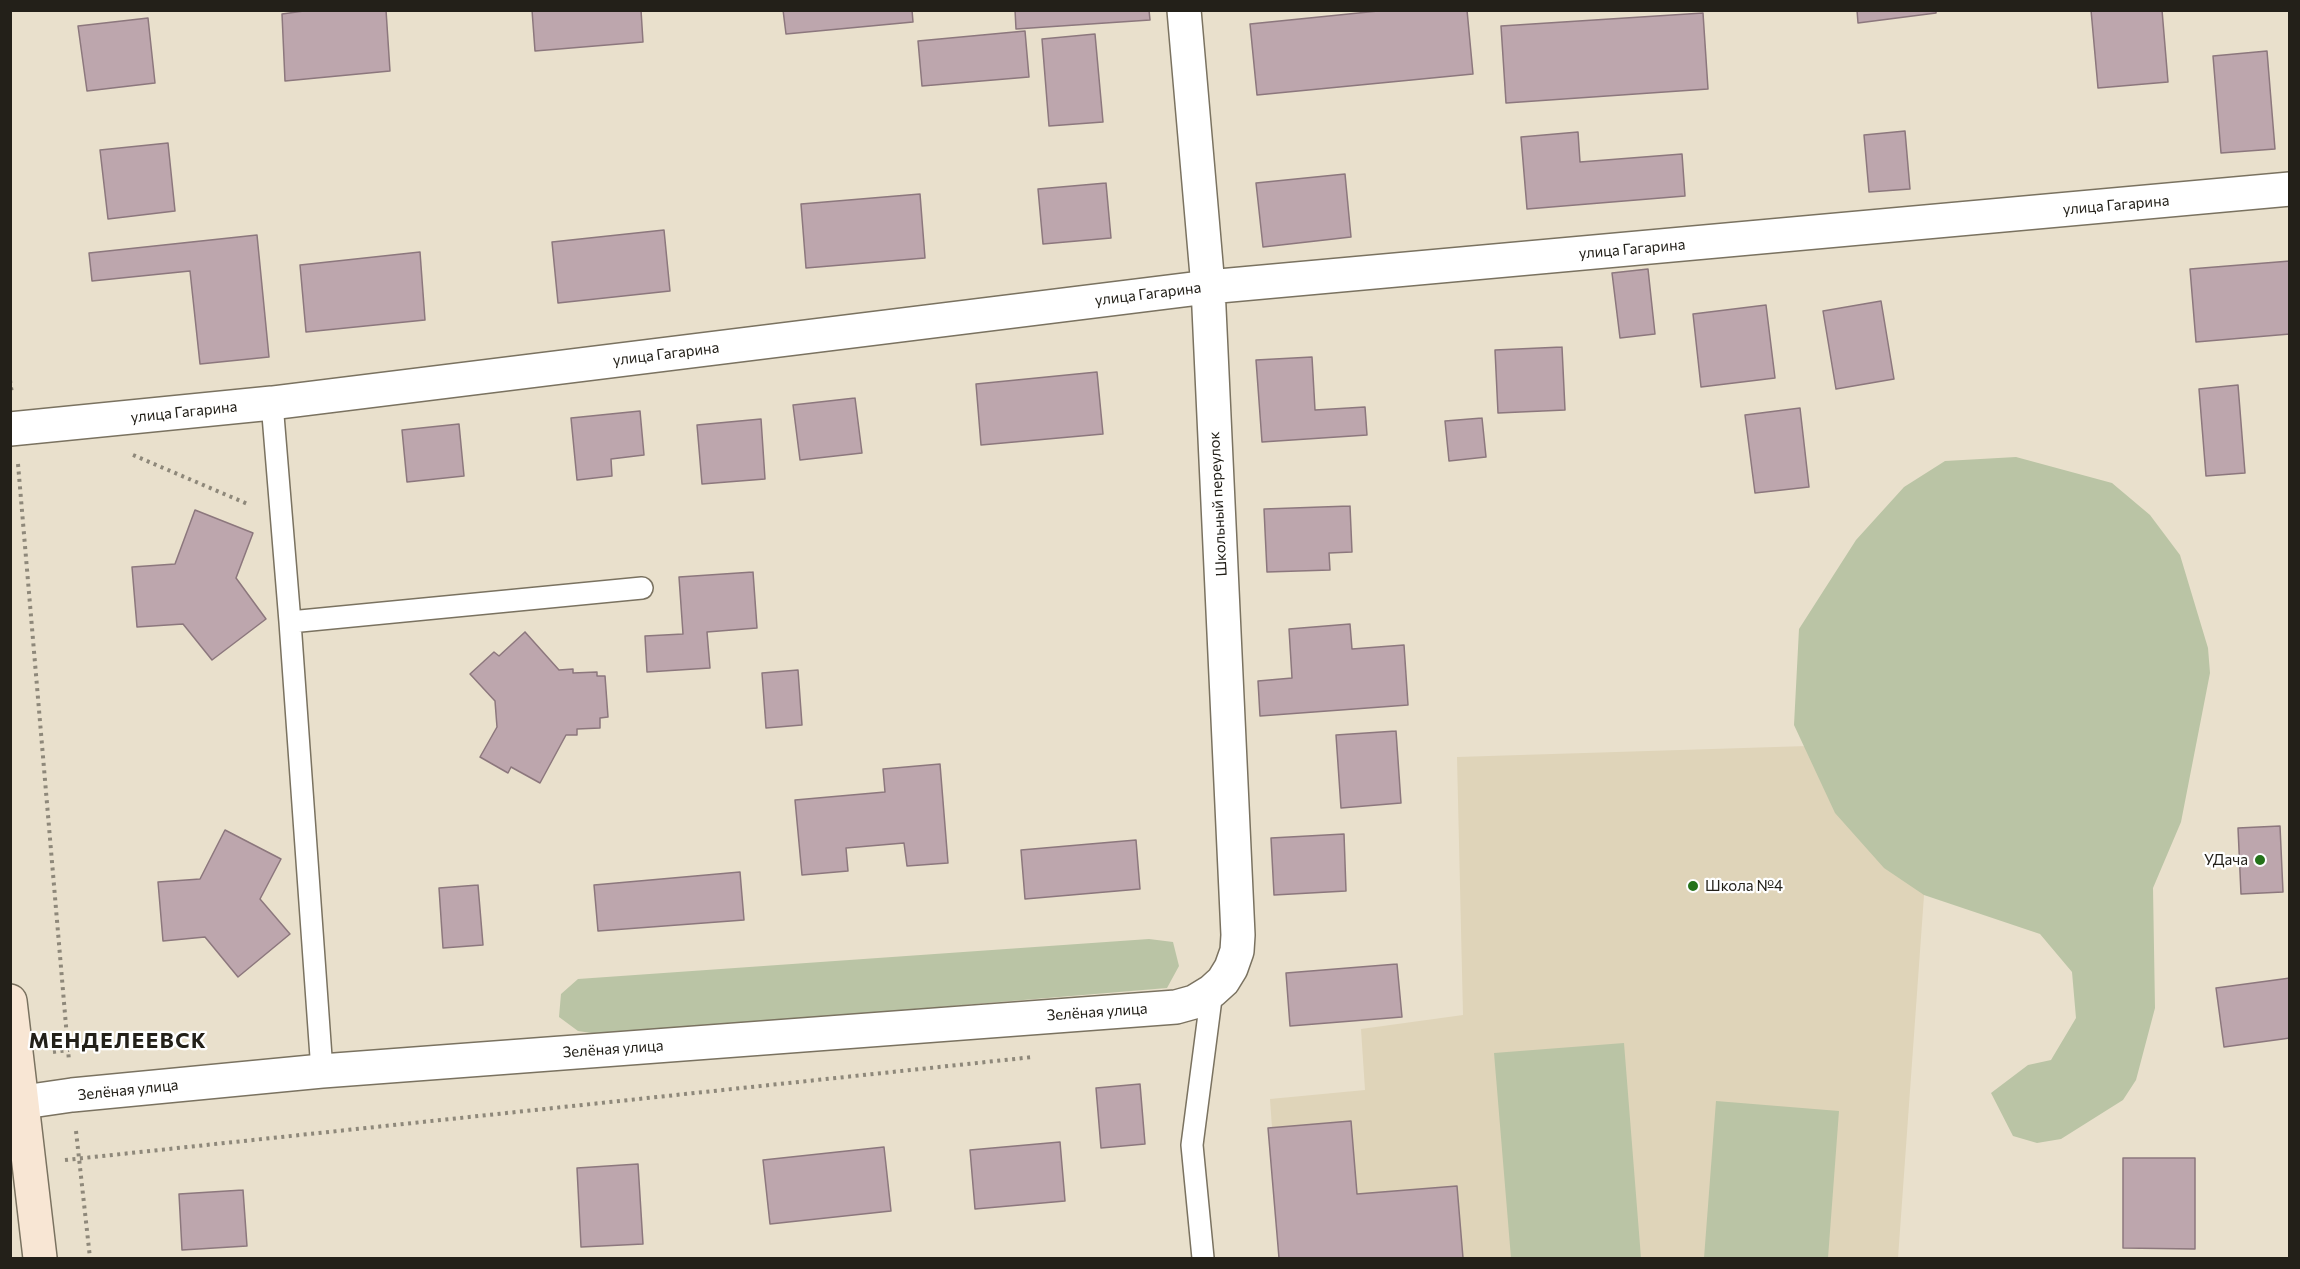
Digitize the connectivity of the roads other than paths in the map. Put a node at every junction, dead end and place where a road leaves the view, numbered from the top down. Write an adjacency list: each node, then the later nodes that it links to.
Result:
1 (1184, 10): 3 (street, Школьный переулок)
2 (2289, 189): 3 (street, улица Гагарина)
3 (1208, 287): 4 (street, улица Гагарина); 8 (street, Школьный переулок)
4 (272, 403): 5 (street, улица Гагарина); 7 (lane)
5 (13, 428)
6 (642, 588): 7 (lane)
7 (290, 622): 10 (lane)
8 (1212, 991): 10 (street, Зелёная улица); 13 (lane)
9 (10, 1001): 11 (street)
10 (322, 1071): 11 (street, Зелёная улица)
11 (16, 1103): 12 (street)
12 (40, 1258)
13 (1203, 1258)

